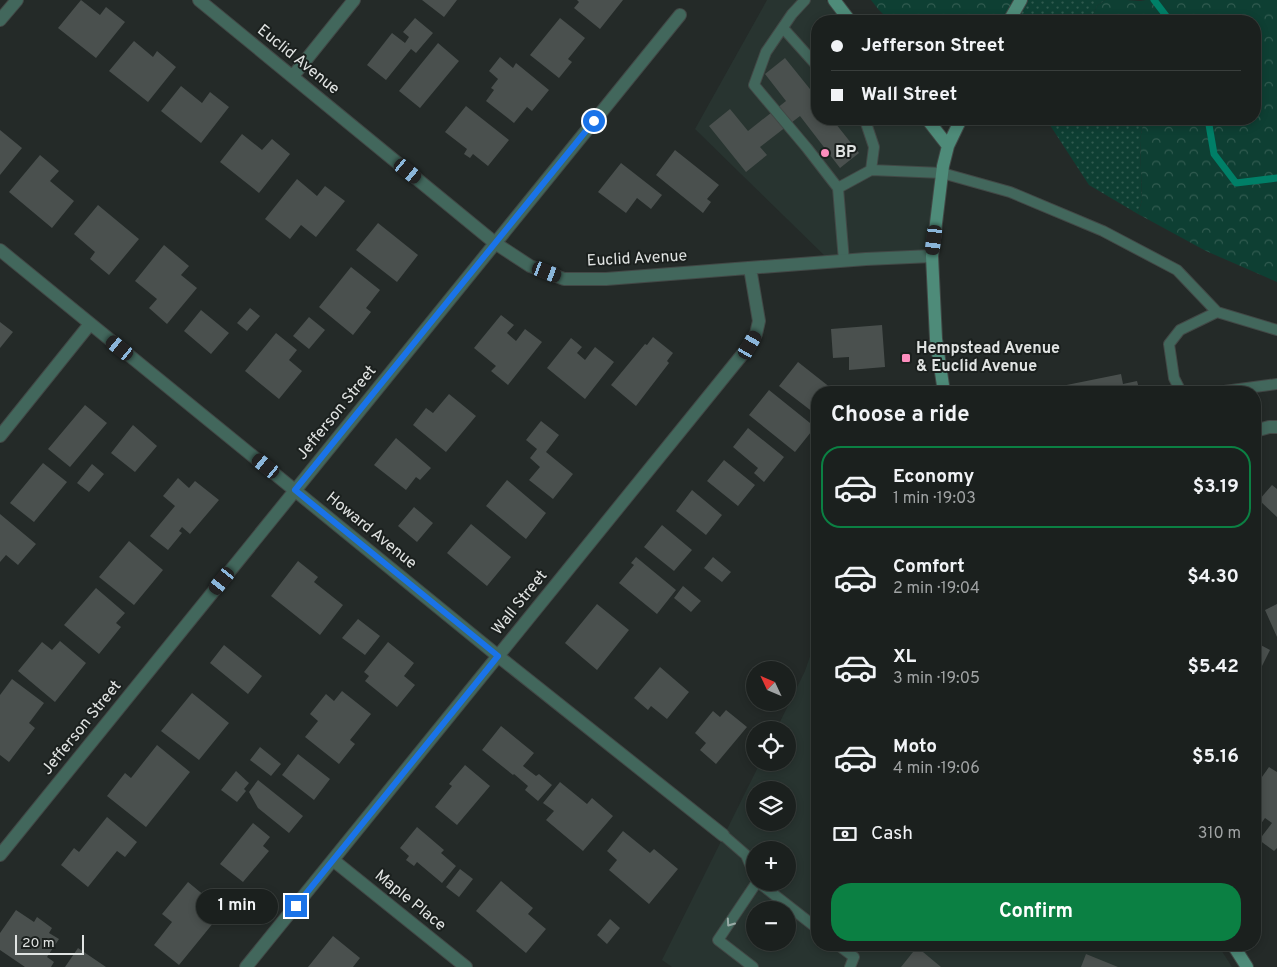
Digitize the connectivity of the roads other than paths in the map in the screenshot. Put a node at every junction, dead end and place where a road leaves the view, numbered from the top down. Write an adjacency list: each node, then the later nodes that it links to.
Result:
1 (17, 0): 10 (street)
2 (199, 0): 13 (street, Euclid Avenue)
3 (354, 0): 13 (street)
4 (805, 0): 11 (lane)
5 (834, 0): 8 (main road)
6 (1021, 0): 9 (main road)
7 (680, 15): 21 (street, Jefferson Street)
8 (845, 15)
9 (1012, 15)
10 (0, 20)
11 (783, 28): 12 (lane); 20 (lane)
12 (811, 59)
13 (293, 76): 21 (street, Euclid Avenue)
14 (867, 125): 18 (lane)
15 (932, 125): 17 (main road)
16 (958, 125): 17 (main road)
17 (948, 146): 19 (main road)
18 (871, 170): 19 (lane); 20 (lane)
19 (942, 173): 23 (main road); 26 (lane)
20 (838, 188): 24 (lane)
21 (496, 243): 25 (street, Euclid Avenue); 36 (street, Jefferson Street)
22 (0, 250): 27 (street, Howard Avenue)
23 (932, 256): 24 (street, Euclid Avenue); 30 (main road)
24 (844, 261): 25 (street, Euclid Avenue)
25 (750, 268): 37 (street, Wall Street)
26 (1217, 312): 28 (lane); 31 (lane)
27 (90, 324): 35 (street); 36 (street, Howard Avenue)
28 (1277, 330)
29 (1277, 384): 32 (lane)
30 (943, 386)
31 (1178, 386)
32 (1261, 386)
33 (1277, 427): 34 (street)
34 (1261, 429)
35 (0, 436)
36 (295, 490): 37 (street, Howard Avenue); 39 (street, Jefferson Street)
37 (498, 656): 38 (street, Howard Avenue); 41 (street, Wall Street)
38 (723, 835): 40 (lane)
39 (0, 855)
40 (746, 855)
41 (333, 860): 47 (street, Wall Street); 48 (street, Maple Place)
42 (752, 891): 49 (lane, one-way to 49)
43 (769, 891): 44 (lane)
44 (811, 924)
45 (846, 951): 50 (lane)
46 (1237, 951): 51 (main road)
47 (246, 967)
48 (466, 967)
49 (753, 967)
50 (850, 967)
51 (1247, 967)

